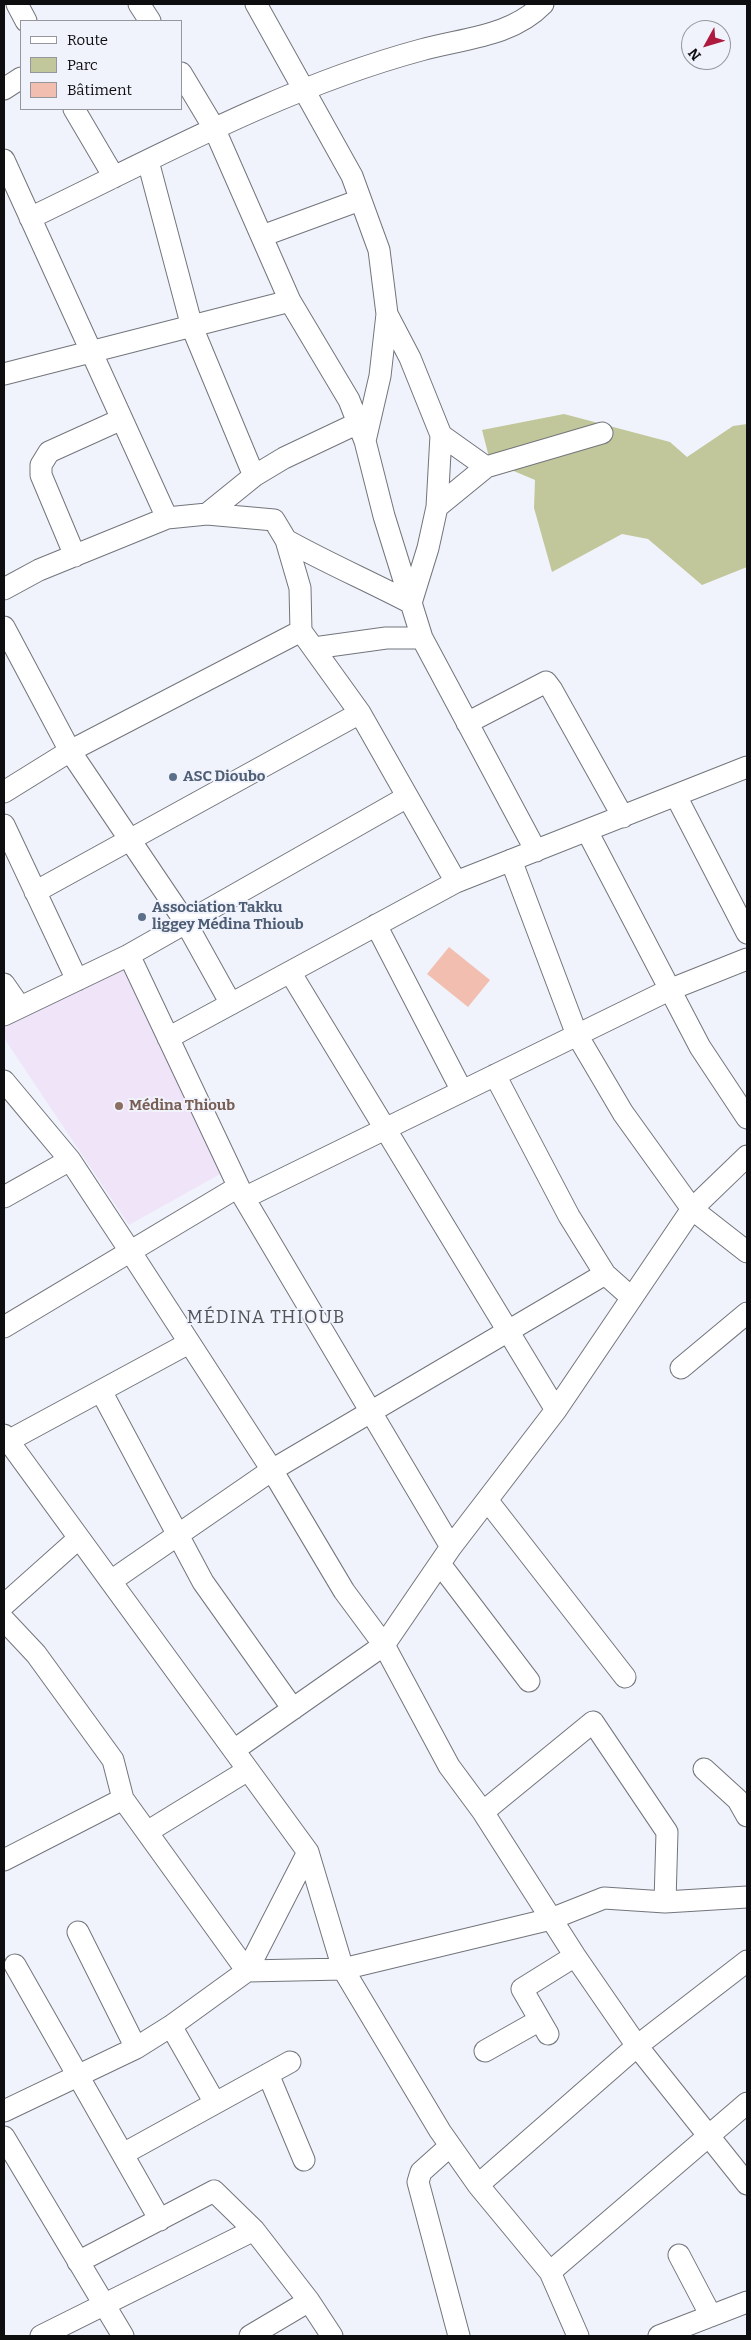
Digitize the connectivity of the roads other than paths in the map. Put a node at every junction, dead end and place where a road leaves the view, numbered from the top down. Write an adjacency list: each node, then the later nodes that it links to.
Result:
1 (17, 4): 5 (street)
2 (139, 4): 6 (street)
3 (256, 4): 10 (street)
4 (543, 4): 10 (street)
5 (25, 20)
6 (149, 20)
7 (182, 75): 12 (street)
8 (20, 79): 9 (street)
9 (4, 89)
10 (305, 90): 12 (street); 16 (street)
11 (75, 110): 15 (street)
12 (214, 128): 14 (street); 18 (street)
13 (4, 160): 17 (street)
14 (148, 161): 15 (street); 21 (street)
15 (114, 177): 17 (street)
16 (360, 200): 18 (street); 20 (street)
17 (30, 218): 22 (street)
18 (262, 236): 19 (street)
19 (290, 301): 21 (street); 25 (street)
20 (387, 314): 25 (street); 27 (street)
21 (192, 326): 22 (street); 29 (street)
22 (92, 353): 23 (street); 24 (street)
23 (4, 374)
24 (122, 418): 32 (street); 34 (street)
25 (362, 432): 29 (street); 36 (street)
26 (602, 433): 28 (street)
27 (441, 435): 28 (street); 30 (street)
28 (486, 467): 30 (street)
29 (254, 476): 31 (street)
30 (437, 507): 36 (street)
31 (207, 514): 32 (street); 33 (street)
32 (168, 518): 34 (street)
33 (286, 540): 36 (street); 39 (street)
34 (76, 556): 35 (street)
35 (4, 589)
36 (411, 603): 38 (street)
37 (4, 627): 42 (street)
38 (422, 638): 39 (street); 41 (street)
39 (307, 640): 40 (street); 42 (street)
40 (360, 713): 46 (street); 50 (street)
41 (467, 723): 47 (street); 51 (street)
42 (70, 750): 44 (street); 50 (street)
43 (747, 767): 45 (street)
44 (4, 792)
45 (676, 796): 47 (street); 57 (street)
46 (407, 797): 53 (street); 55 (street)
47 (622, 816): 49 (street)
48 (4, 825): 54 (street)
49 (587, 831): 51 (street); 63 (street)
50 (130, 840): 54 (street); 55 (street)
51 (536, 851): 52 (street)
52 (511, 860): 53 (street); 66 (street)
53 (456, 882): 56 (street)
54 (35, 892): 61 (street)
55 (186, 923): 58 (street); 64 (street)
56 (376, 926): 60 (street); 70 (street)
57 (747, 933)
58 (129, 956): 61 (street); 67 (street)
59 (747, 959): 63 (street)
60 (290, 972): 64 (street); 72 (street)
61 (77, 980): 65 (street)
62 (4, 984): 65 (street)
63 (668, 990): 66 (street); 71 (street)
64 (231, 1004): 67 (street)
65 (12, 1011)
66 (577, 1035): 68 (street); 77 (street)
67 (168, 1038): 75 (street)
68 (496, 1075): 70 (street); 80 (street)
69 (4, 1081): 74 (street)
70 (462, 1091): 72 (street)
71 (747, 1118)
72 (385, 1129): 75 (street); 84 (street)
73 (747, 1156): 77 (street)
74 (70, 1160): 76 (street); 78 (street)
75 (241, 1192): 78 (street); 89 (street)
76 (4, 1197)
77 (692, 1209): 79 (street); 81 (street)
78 (130, 1251): 83 (street); 85 (street)
79 (747, 1252)
80 (605, 1274): 81 (street); 84 (street)
81 (632, 1298): 88 (street)
82 (747, 1313): 86 (street)
83 (4, 1327)
84 (509, 1332): 88 (street); 89 (street)
85 (189, 1343): 87 (street); 91 (street)
86 (681, 1368)
87 (101, 1390): 90 (street); 93 (street)
88 (556, 1410): 92 (street)
89 (371, 1412): 91 (street); 95 (street)
90 (6, 1438): 94 (street)
91 (272, 1470): 93 (street); 99 (street)
92 (487, 1500): 95 (street); 100 (street)
93 (177, 1535): 96 (street); 102 (street)
94 (79, 1538): 96 (street); 97 (street)
95 (446, 1556): 99 (street); 101 (street)
96 (111, 1581): 103 (street)
97 (4, 1605)
98 (4, 1620): 106 (street)
99 (384, 1645): 102 (street); 108 (street)
100 (625, 1677)
101 (529, 1681)
102 (293, 1709): 103 (street)
103 (234, 1750): 105 (street)
104 (704, 1769): 107 (street)
105 (248, 1770): 109 (street); 110 (street)
106 (123, 1799): 109 (street); 111 (street)
107 (744, 1804)
108 (484, 1812): 113 (street); 114 (street)
109 (147, 1832): 120 (street)
110 (308, 1852): 119 (street); 120 (street)
111 (4, 1860)
112 (747, 1897): 113 (street)
113 (665, 1902): 114 (street)
114 (551, 1919): 116 (street); 119 (street)
115 (78, 1932): 123 (street)
116 (575, 1956): 122 (street); 124 (street)
117 (747, 1961): 122 (street)
118 (15, 1965): 126 (street)
119 (343, 1969): 120 (street); 133 (street)
120 (247, 1971): 121 (street)
121 (172, 2026): 123 (street); 128 (street)
122 (637, 2046): 131 (street); 136 (street)
123 (136, 2048): 126 (street)
124 (485, 2052)
125 (290, 2062): 127 (street)
126 (77, 2074): 130 (street); 134 (street)
127 (268, 2074): 128 (street); 135 (street)
128 (216, 2103): 134 (street)
129 (747, 2103): 131 (street)
130 (4, 2111)
131 (709, 2136): 137 (street); 142 (street)
132 (4, 2138): 141 (street)
133 (450, 2146): 136 (street); 151 (street)
134 (123, 2154): 138 (street)
135 (304, 2160)
136 (478, 2184): 142 (street)
137 (747, 2184)
138 (160, 2220): 139 (street); 141 (street)
139 (254, 2230): 143 (street); 145 (street)
140 (679, 2255): 146 (street)
141 (78, 2262): 145 (street)
142 (550, 2272): 152 (street)
143 (309, 2301): 149 (street); 150 (street)
144 (747, 2302): 146 (street)
145 (104, 2305): 147 (street); 148 (street)
146 (711, 2316): 153 (street)
147 (41, 2336)
148 (123, 2336)
149 (250, 2336)
150 (332, 2336)
151 (458, 2336)
152 (578, 2336)
153 (659, 2336)

